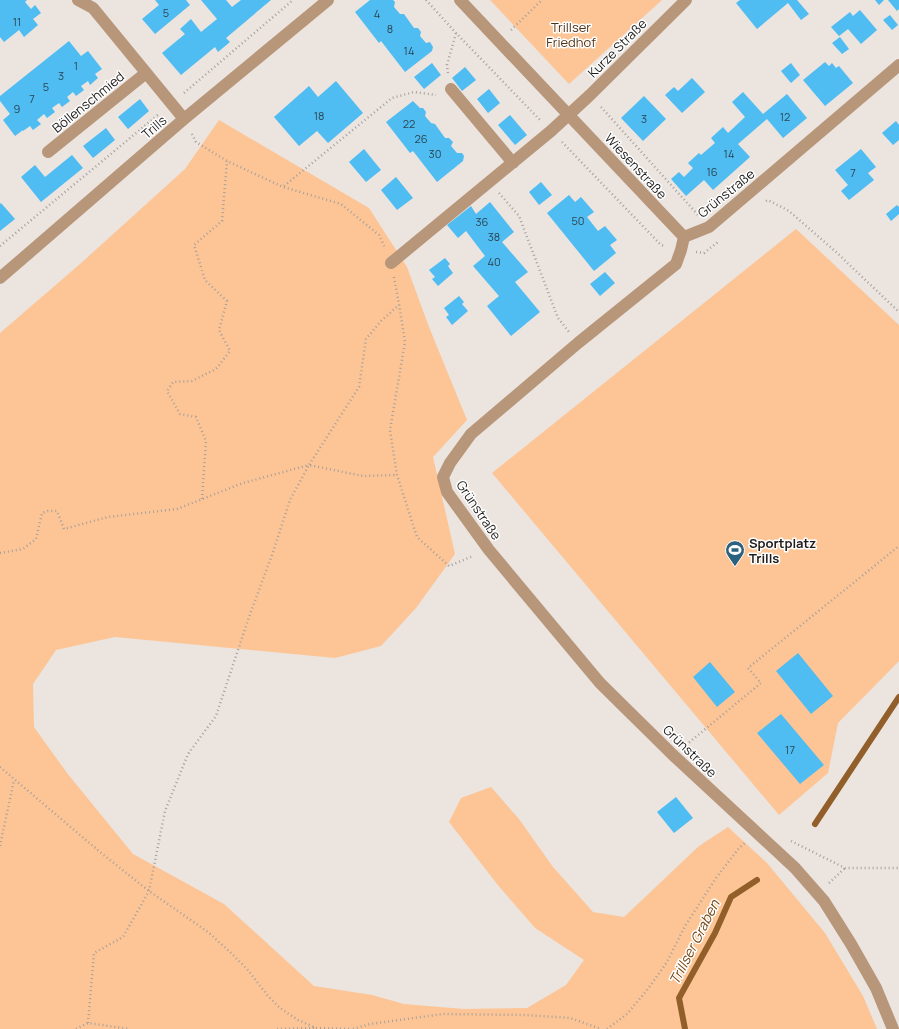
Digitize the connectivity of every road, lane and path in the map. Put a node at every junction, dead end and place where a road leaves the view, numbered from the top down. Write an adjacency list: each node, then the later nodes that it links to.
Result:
1 (78, 0): 8 (street, Böllenschmied)
2 (103, 0): 8 (street)
3 (293, 0): 15 (path)
4 (328, 0): 17 (street, Trills)
5 (460, 0): 10 (street, Wiesenstraße)
6 (542, 0): 10 (path)
7 (686, 0): 14 (street, Kurze Straße)
8 (93, 8): 12 (street, Böllenschmied)
9 (456, 33): 13 (path)
10 (499, 42): 16 (street, Wiesenstraße)
11 (899, 65): 24 (street, Grünstraße)
12 (146, 73): 15 (street, Böllenschmied); 18 (street, Böllenschmied)
13 (451, 89): 20 (street); 22 (path)
14 (590, 95): 16 (street, Kurze Straße); 24 (path)
15 (171, 104): 17 (street, Böllenschmied); 27 (path)
16 (568, 114): 20 (street); 25 (street, Wiesenstraße)
17 (184, 119): 19 (path); 30 (street, Trills)
18 (48, 152)
19 (227, 161): 22 (path); 36 (path)
20 (513, 162): 21 (street)
21 (490, 182): 29 (street); 33 (path)
22 (283, 187): 29 (path)
23 (762, 205): 32 (path)
24 (709, 227): 25 (street, Grünstraße)
25 (684, 237): 33 (street, Grünstraße)
26 (722, 239): 28 (path)
27 (0, 246)
28 (704, 254)
29 (392, 264): 31 (path)
30 (0, 278)
31 (399, 304): 34 (path); 35 (path)
32 (899, 312)
33 (578, 343): 38 (street, Grünstraße)
34 (309, 466): 35 (path); 36 (path); 47 (path)
35 (397, 475): 38 (path)
36 (202, 499): 39 (path)
37 (899, 546): 40 (path)
38 (489, 550): 40 (street, Grünstraße)
39 (0, 553)
40 (673, 755): 43 (street, Grünstraße)
41 (0, 767): 42 (path)
42 (14, 780): 45 (path); 47 (path)
43 (757, 833): 56 (path); 57 (street, Grünstraße)
44 (787, 839): 46 (path)
45 (0, 846)
46 (899, 868)
47 (149, 891): 48 (path); 49 (path)
48 (88, 1022): 50 (path); 51 (path)
49 (316, 1028): 52 (path); 53 (path)
50 (76, 1029)
51 (129, 1029)
52 (278, 1029)
53 (350, 1029)
54 (354, 1029): 55 (path)
55 (601, 1029)
56 (607, 1029)
57 (893, 1029)

